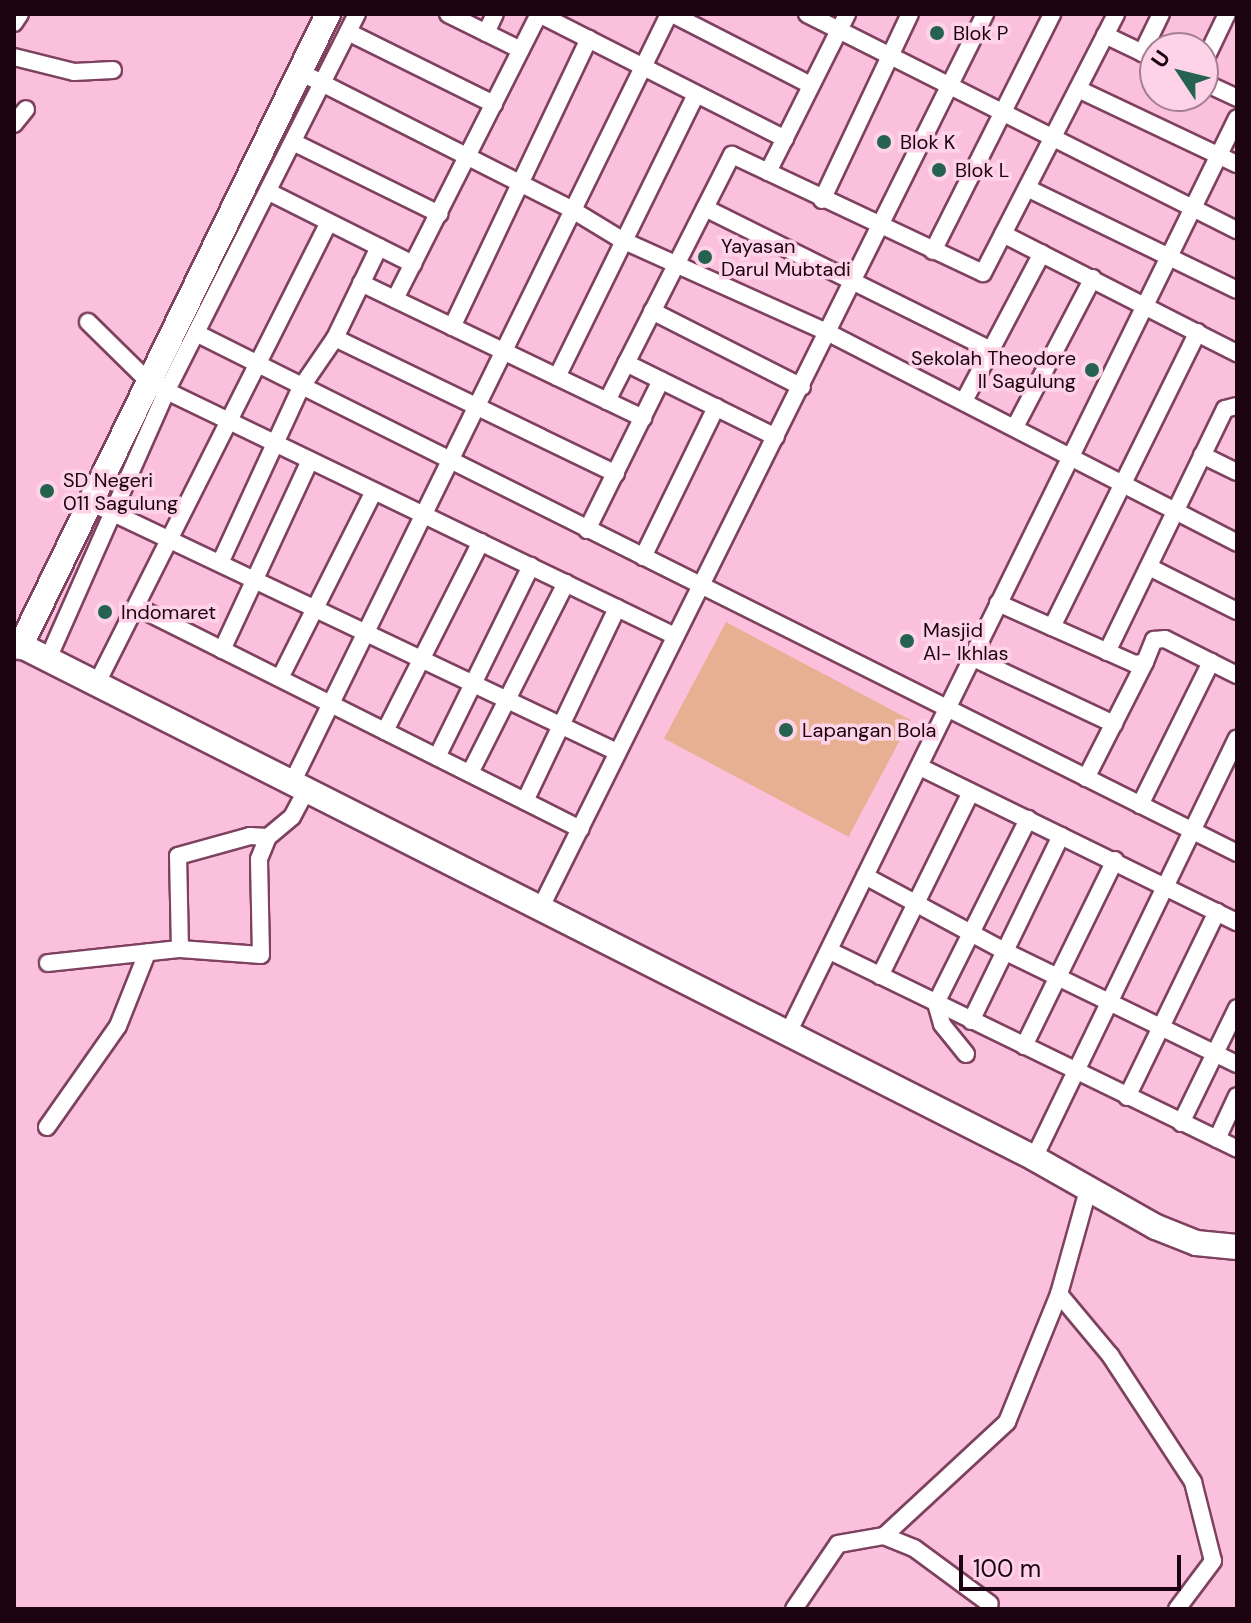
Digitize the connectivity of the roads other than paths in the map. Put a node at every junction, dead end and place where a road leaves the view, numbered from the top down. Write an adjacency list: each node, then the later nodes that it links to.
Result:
1 (20, 14): 14 (street)
2 (328, 14): 26 (street)
3 (357, 14): 16 (street)
4 (448, 14): 17 (street)
5 (495, 14): 17 (street)
6 (539, 14): 19 (street); 20 (street)
7 (670, 14): 24 (street); 27 (street)
8 (807, 14): 15 (street)
9 (847, 14): 15 (street)
10 (910, 14): 22 (street)
11 (985, 14): 29 (street)
12 (1052, 14): 34 (street)
13 (1116, 14): 18 (street)
14 (14, 23)
15 (839, 30): 22 (street); 27 (street)
16 (348, 32): 28 (street); 32 (street)
17 (486, 33): 20 (street)
18 (1105, 35): 21 (street); 30 (street)
19 (589, 39): 24 (street); 44 (street)
20 (521, 50): 32 (street)
21 (1139, 52)
22 (888, 56): 29 (street); 47 (street)
23 (14, 57): 25 (street)
24 (644, 69): 31 (street); 49 (street)
25 (113, 70)
26 (300, 72): 28 (street); 83 (street)
27 (811, 85): 37 (street)
28 (323, 86): 39 (street); 41 (street)
29 (948, 87): 34 (street); 53 (street)
30 (1078, 89): 38 (street); 40 (street)
31 (696, 94): 37 (street); 56 (street)
32 (494, 104): 41 (street)
33 (26, 109): 36 (street)
34 (1002, 114): 38 (street); 58 (street)
35 (1237, 118): 40 (street)
36 (14, 124)
37 (785, 139): 43 (street)
38 (1052, 139): 45 (street); 50 (street)
39 (295, 143): 46 (street); 51 (street)
40 (1219, 155): 42 (street); 50 (street)
41 (466, 159): 44 (street); 51 (street)
42 (1237, 164)
43 (768, 172): 47 (street); 48 (street)
44 (522, 186): 49 (street); 71 (street)
45 (1027, 188): 55 (street); 60 (street)
46 (271, 193): 52 (street); 74 (street)
47 (822, 200): 53 (street)
48 (705, 208): 62 (street); 64 (street)
49 (571, 209): 56 (street); 76 (street)
50 (1192, 209): 54 (street); 60 (street)
51 (439, 214): 61 (street)
52 (329, 222): 57 (street); 80 (street)
53 (877, 226): 58 (street); 64 (street)
54 (1237, 230)
55 (1003, 234): 58 (street); 59 (street)
56 (622, 240): 62 (street); 81 (street)
57 (379, 247): 61 (street); 65 (street)
58 (933, 251)
59 (1042, 253): 63 (street); 77 (street)
60 (1167, 257): 66 (street); 68 (street)
61 (413, 264): 67 (street)
62 (679, 265): 69 (street); 72 (street)
63 (1093, 278): 68 (street); 93 (street)
64 (850, 280): 72 (street); 77 (street)
65 (361, 283): 67 (street); 75 (street)
66 (1237, 290)
67 (395, 299): 71 (street)
68 (1144, 304): 73 (street); 97 (street)
69 (652, 311): 79 (street); 84 (street)
70 (88, 322): 83 (street)
71 (452, 327): 76 (street)
72 (827, 332): 84 (street); 87 (street)
73 (1198, 332): 78 (street); 102 (street)
74 (196, 333): 80 (street); 83 (street)
75 (335, 338): 85 (street); 88 (street)
76 (502, 350): 81 (street); 88 (street)
77 (991, 350): 87 (street)
78 (1237, 353)
79 (626, 363): 82 (street); 86 (street)
80 (255, 365): 85 (street); 92 (street)
81 (557, 377): 86 (street)
82 (661, 380): 90 (street); 91 (street)
83 (158, 387): 92 (street); 104 (street)
84 (802, 387): 94 (street)
85 (300, 389): 95 (street); 99 (street)
86 (607, 401): 91 (street)
87 (964, 401): 93 (street)
88 (475, 405): 99 (street); 101 (street)
89 (1237, 406): 96 (street)
90 (716, 407): 94 (street); 111 (street)
91 (643, 418): 101 (street)
92 (229, 421): 95 (street); 108 (street)
93 (1015, 427): 97 (street)
94 (776, 437): 118 (street)
95 (274, 442): 98 (street); 112 (street)
96 (1202, 455): 100 (street); 105 (street)
97 (1070, 456): 102 (street); 119 (street)
98 (310, 460): 103 (street); 116 (street)
99 (447, 462): 106 (street); 107 (street)
100 (1237, 472)
101 (616, 474): 107 (street)
102 (1122, 484): 105 (street); 124 (street)
103 (374, 491): 106 (street); 120 (street)
104 (103, 506): 108 (street); 115 (street)
105 (1176, 513): 110 (street); 114 (street)
106 (422, 514): 109 (street); 125 (street)
107 (587, 530): 111 (street)
108 (171, 536): 112 (street); 121 (street)
109 (481, 542): 113 (street); 130 (street)
110 (1237, 543)
111 (643, 557): 118 (street)
112 (221, 561): 116 (street)
113 (531, 566): 117 (street); 137 (street)
114 (1149, 567): 123 (street); 129 (street)
115 (70, 576): 127 (street); 132 (street)
116 (255, 577): 120 (street); 128 (street)
117 (566, 583): 122 (street); 139 (street)
118 (700, 585): 126 (street); 141 (street)
119 (998, 603): 124 (street); 131 (street)
120 (315, 606): 125 (street); 136 (street)
121 (137, 607): 128 (street); 138 (street)
122 (617, 608): 126 (street); 142 (street)
123 (1237, 611)
124 (1052, 627): 129 (street)
125 (366, 631): 130 (street); 140 (street)
126 (675, 636): 146 (street)
127 (17, 644): 132 (street)
128 (222, 650): 136 (street)
129 (1107, 652): 133 (street)
130 (422, 657): 137 (street); 144 (street)
131 (971, 657): 141 (street); 143 (street)
132 (47, 661): 138 (street)
133 (1145, 662): 134 (street); 143 (street)
134 (1211, 662): 135 (street); 154 (street)
135 (1237, 675)
136 (280, 678): 140 (street)
137 (473, 682): 139 (street); 147 (street)
138 (96, 685): 151 (street)
139 (507, 698): 142 (street); 149 (street)
140 (332, 704): 144 (street); 151 (street)
141 (946, 708): 148 (street); 150 (street)
142 (561, 724): 146 (street); 153 (street)
143 (1114, 724): 150 (street)
144 (385, 731): 147 (street)
145 (1237, 738): 157 (street)
146 (617, 752): 156 (street)
147 (437, 757): 149 (street)
148 (920, 767): 152 (street); 162 (street)
149 (470, 773): 153 (street)
150 (1086, 778): 154 (street)
151 (298, 789): 159 (street); 165 (street)
152 (971, 792): 155 (street); 164 (street)
153 (525, 801): 156 (street)
154 (1140, 805): 157 (street)
155 (1028, 819): 158 (street); 168 (street)
156 (581, 829): 165 (street)
157 (1191, 830): 160 (street); 163 (street)
158 (1061, 836): 161 (street); 171 (street)
159 (268, 837): 169 (street); 169 (street)
160 (1237, 853)
161 (1115, 860): 163 (street); 174 (street)
162 (865, 876): 164 (street); 170 (street)
163 (1166, 887): 166 (street); 176 (street)
164 (913, 903): 168 (street); 175 (street)
165 (540, 909): 181 (street)
166 (1217, 912): 167 (street); 180 (street)
167 (1237, 922)
168 (969, 932): 171 (street); 177 (street)
169 (180, 949): 172 (street)
170 (830, 951): 175 (street); 181 (street)
171 (1004, 951): 174 (street); 179 (street)
172 (147, 953): 173 (street); 190 (street)
173 (48, 963)
174 (1059, 975): 176 (street); 182 (street)
175 (880, 976): 177 (street)
176 (1111, 1001): 180 (street); 186 (street)
177 (936, 1003): 179 (street); 184 (street)
178 (1237, 1008): 183 (street)
179 (971, 1021): 182 (street)
180 (1164, 1028): 183 (street); 188 (street)
181 (788, 1033): 193 (street)
182 (1024, 1046): 186 (street)
183 (1216, 1053): 185 (street); 189 (street)
184 (966, 1054)
185 (1237, 1064)
186 (1076, 1074): 188 (street); 193 (street)
187 (1237, 1096): 191 (street)
188 (1127, 1097): 189 (street)
189 (1181, 1123): 191 (street)
190 (47, 1127)
191 (1217, 1139): 192 (street)
192 (1237, 1149)
193 (1034, 1158): 194 (street)
194 (1088, 1190): 195 (street); 196 (street)
195 (1237, 1247)
196 (1059, 1294): 197 (street); 200 (street)
197 (884, 1536): 198 (street); 199 (street)
198 (990, 1604)
199 (794, 1609)
200 (1177, 1609)

